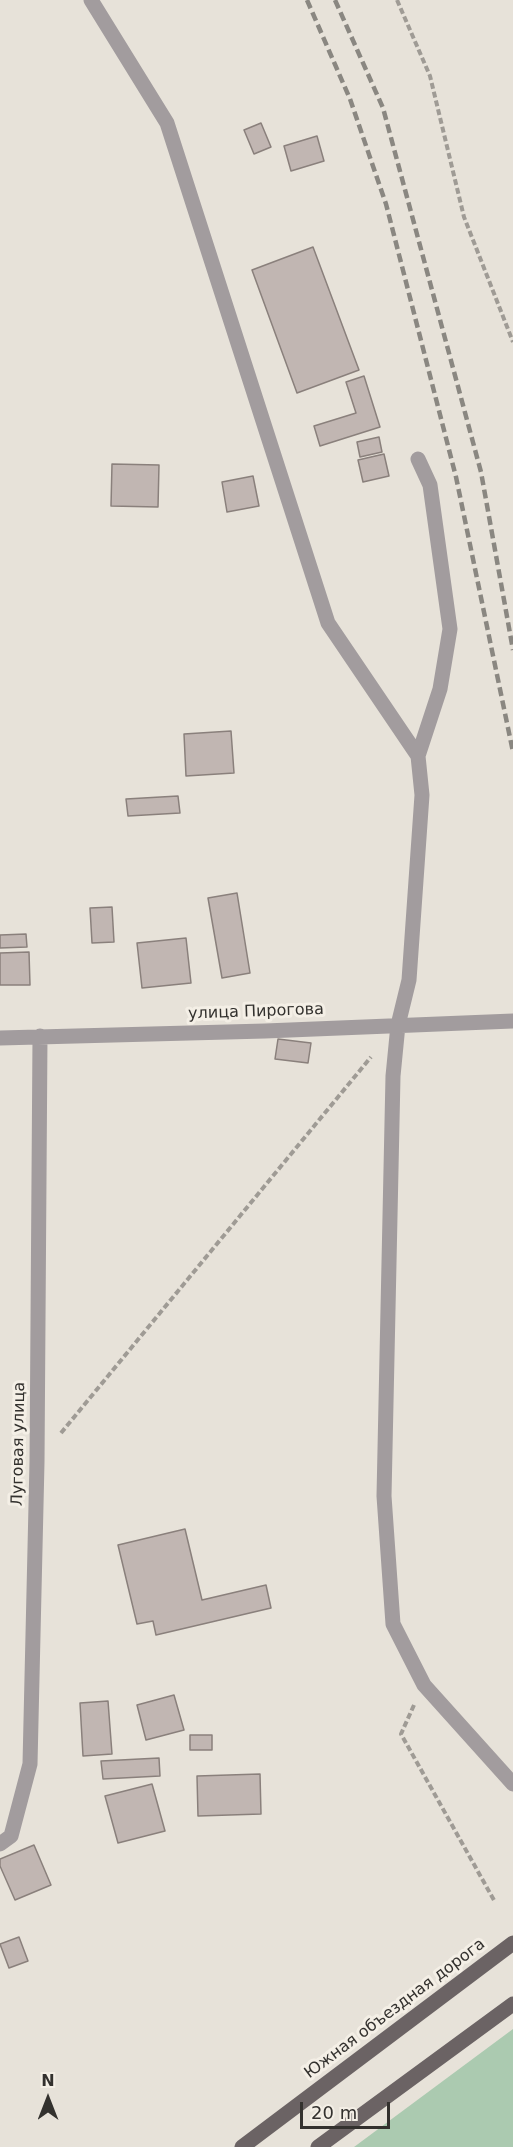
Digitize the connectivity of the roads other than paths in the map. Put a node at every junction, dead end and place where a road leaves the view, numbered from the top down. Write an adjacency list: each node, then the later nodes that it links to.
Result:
1 (91, 0): 3 (street)
2 (418, 459): 3 (street)
3 (418, 756): 5 (street)
4 (513, 1021): 5 (street, улица Пирогова)
5 (398, 1025): 6 (street, улица Пирогова); 8 (street)
6 (40, 1036): 7 (street, улица Пирогова); 9 (street, Луговая улица)
7 (0, 1038)
8 (513, 1784)
9 (0, 1844)
10 (513, 1943): 12 (main road, Южная объездная дорога)
11 (513, 2004): 13 (main road)
12 (242, 2147)
13 (318, 2147)

